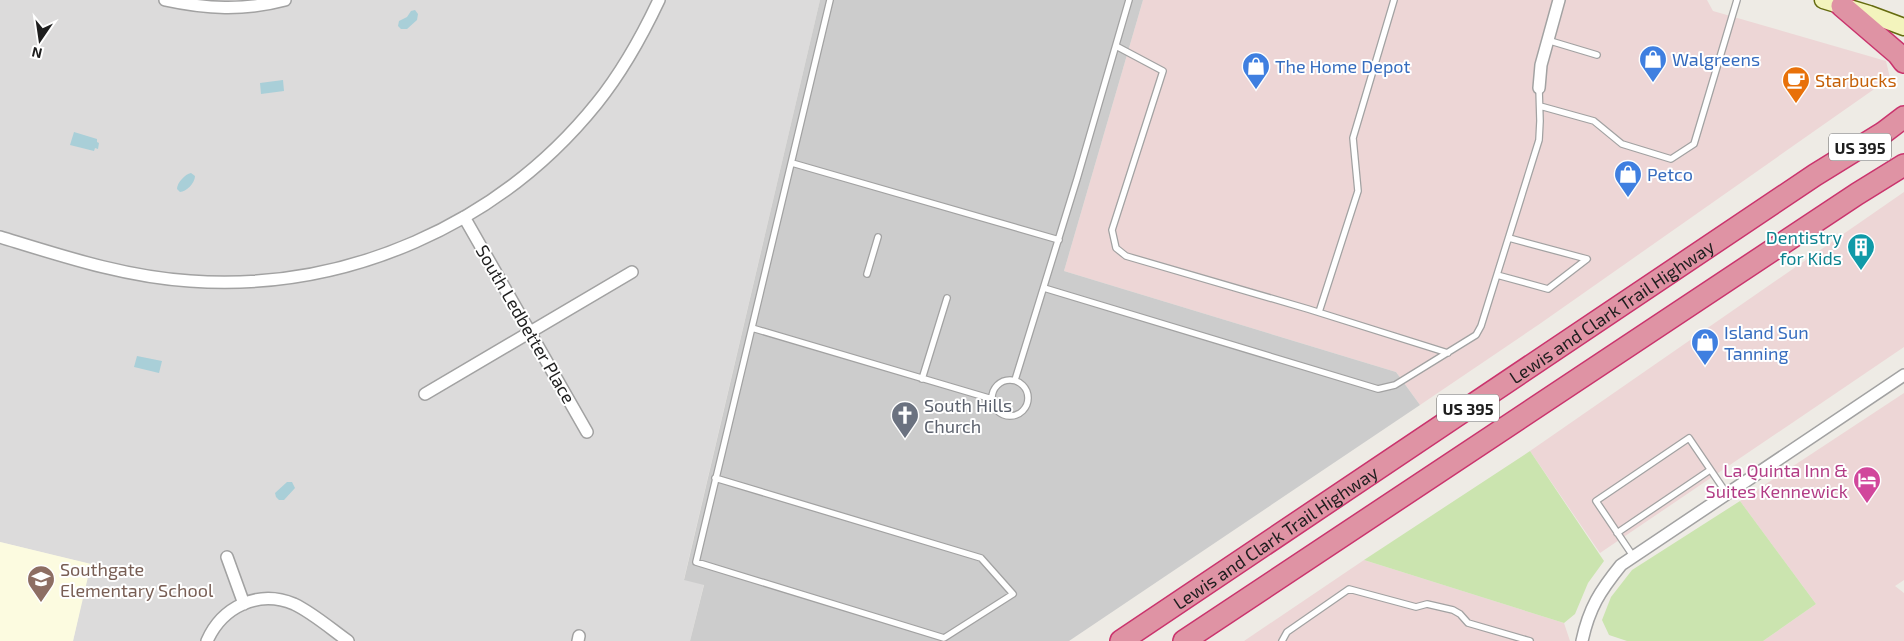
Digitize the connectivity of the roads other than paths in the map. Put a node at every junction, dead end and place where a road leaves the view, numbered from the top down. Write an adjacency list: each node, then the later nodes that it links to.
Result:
1 (165, 0): 2 (street)
2 (285, 0)
3 (660, 0): 22 (street)
4 (830, 0): 19 (lane)
5 (1129, 0): 12 (lane)
6 (1394, 0): 32 (lane)
7 (1559, 0): 11 (street)
8 (1737, 0): 16 (lane)
9 (1833, 3): 10 (main road); 14 (highway)
10 (1904, 27)
11 (1547, 40): 13 (lane); 15 (street)
12 (1116, 46): 26 (lane); 32 (lane)
13 (1597, 55)
14 (1904, 62)
15 (1539, 88): 16 (lane)
16 (1540, 106): 25 (lane)
17 (1904, 109): 21 (highway)
18 (1904, 117): 21 (highway, Lewis and Clark Trail Highway / US 395)
19 (792, 162): 26 (lane); 33 (lane)
20 (1904, 165): 52 (highway, Lewis and Clark Trail Highway / US 395)
21 (1815, 175): 51 (highway, Lewis and Clark Trail Highway / US 395)
22 (464, 218): 23 (street); 34 (street, South Ledbetter Place)
23 (0, 237)
24 (878, 237): 28 (lane)
25 (1508, 238): 29 (lane); 29 (lane)
26 (1059, 240): 30 (lane)
27 (632, 272): 34 (street)
28 (867, 274)
29 (1497, 275): 35 (lane)
30 (1044, 288): 35 (lane); 38 (lane)
31 (947, 298): 37 (lane)
32 (1319, 312): 35 (lane)
33 (752, 328): 37 (lane); 43 (lane)
34 (531, 331): 39 (street); 41 (street, South Ledbetter Place)
35 (1448, 353)
36 (1904, 375): 44 (street)
37 (922, 379): 40 (lane)
38 (1016, 380): 40 (lane); 40 (lane)
39 (425, 394)
40 (992, 399)
41 (587, 432)
42 (1710, 470): 44 (lane); 45 (lane); 45 (lane)
43 (715, 478): 43 (lane)
44 (1727, 494): 46 (street)
45 (1617, 533): 46 (lane)
46 (1633, 556): 55 (street)
47 (227, 557): 48 (street)
48 (244, 604): 49 (street); 50 (street)
49 (207, 641)
50 (348, 641)
51 (1121, 641)
52 (1184, 641)
53 (1282, 641): 54 (lane)
54 (1530, 641)
55 (1582, 641)

